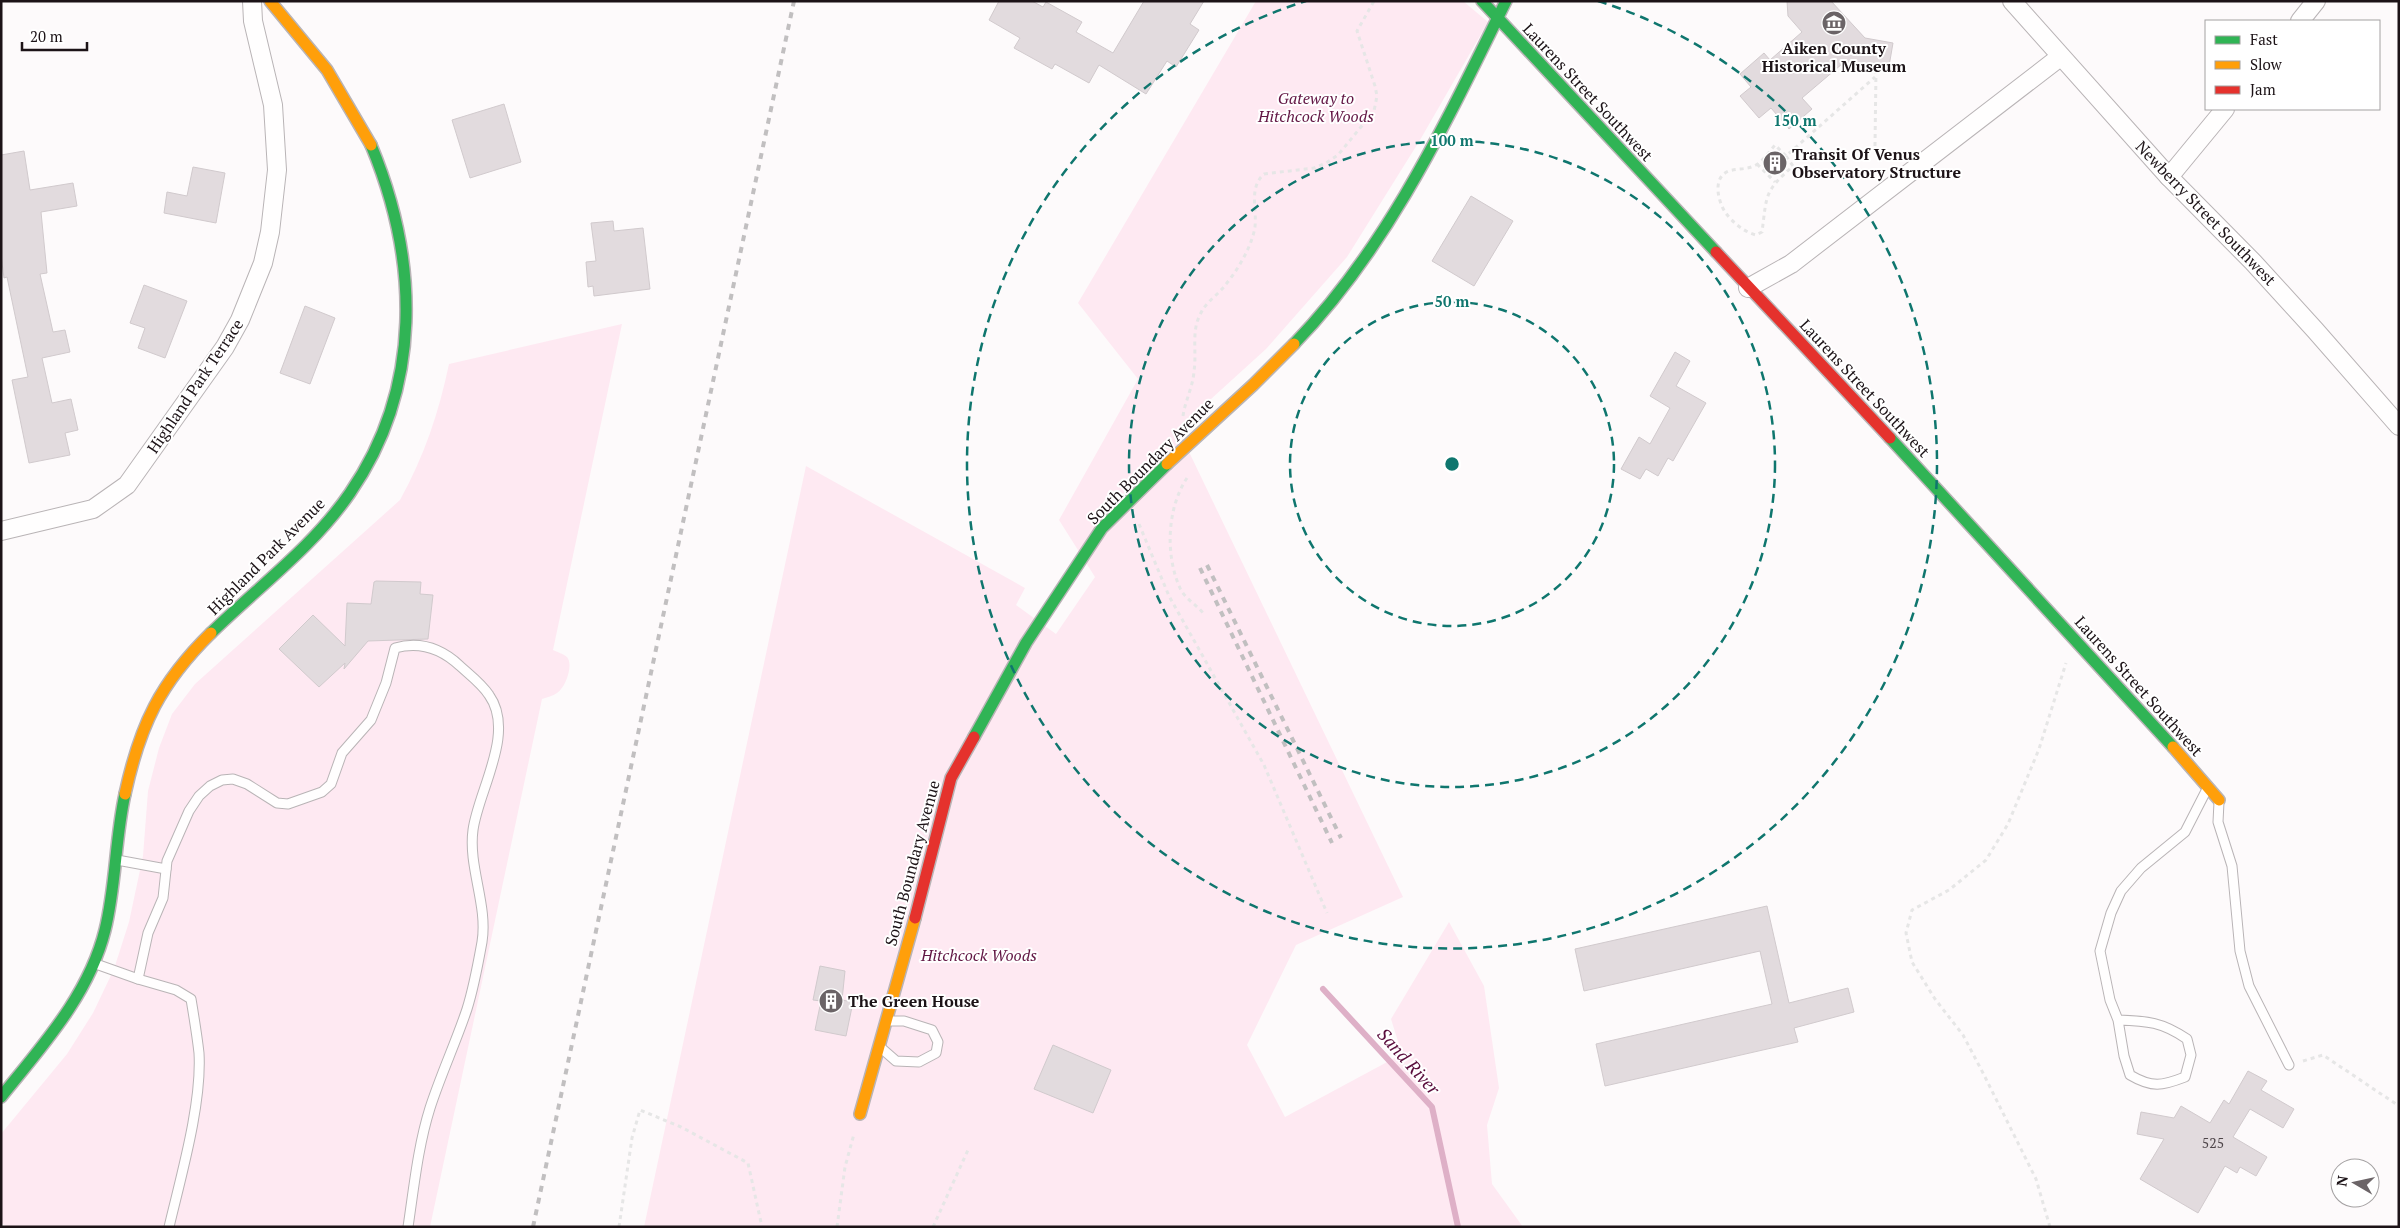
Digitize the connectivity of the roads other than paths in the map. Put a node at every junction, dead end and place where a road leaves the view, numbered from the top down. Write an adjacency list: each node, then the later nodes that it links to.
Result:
1 (252, 1): 14 (street, Highland Park Terrace)
2 (270, 1): 17 (street, Highland Park Avenue)
3 (1482, 1): 7 (street, Laurens Street Southwest)
4 (1506, 1): 7 (street, South Boundary Avenue)
5 (2012, 1): 9 (street, Newberry Street Southwest)
6 (2316, 1): 8 (street)
7 (1498, 18): 12 (street, Laurens Street Southwest); 22 (street, South Boundary Avenue)
8 (2301, 20)
9 (2060, 57): 11 (street, Newberry Street Southwest); 12 (street)
10 (2224, 110): 11 (street)
11 (2169, 177): 13 (street, Newberry Street Southwest)
12 (1748, 288): 15 (street, Laurens Street Southwest)
13 (2399, 426)
14 (1, 532)
15 (2208, 786): 16 (street, Laurens Street Southwest); 21 (lane)
16 (2219, 800): 24 (lane)
17 (115, 860): 18 (lane); 19 (street, Highland Park Avenue)
18 (166, 869): 20 (lane); 28 (lane)
19 (94, 963): 20 (lane); 25 (street, Highland Park Avenue)
20 (138, 979): 27 (lane)
21 (2118, 1020): 21 (lane)
22 (886, 1021): 23 (street, South Boundary Avenue); 23 (lane)
23 (880, 1047): 26 (street, South Boundary Avenue)
24 (2289, 1066)
25 (2, 1096)
26 (860, 1114)
27 (169, 1227)
28 (408, 1227)

